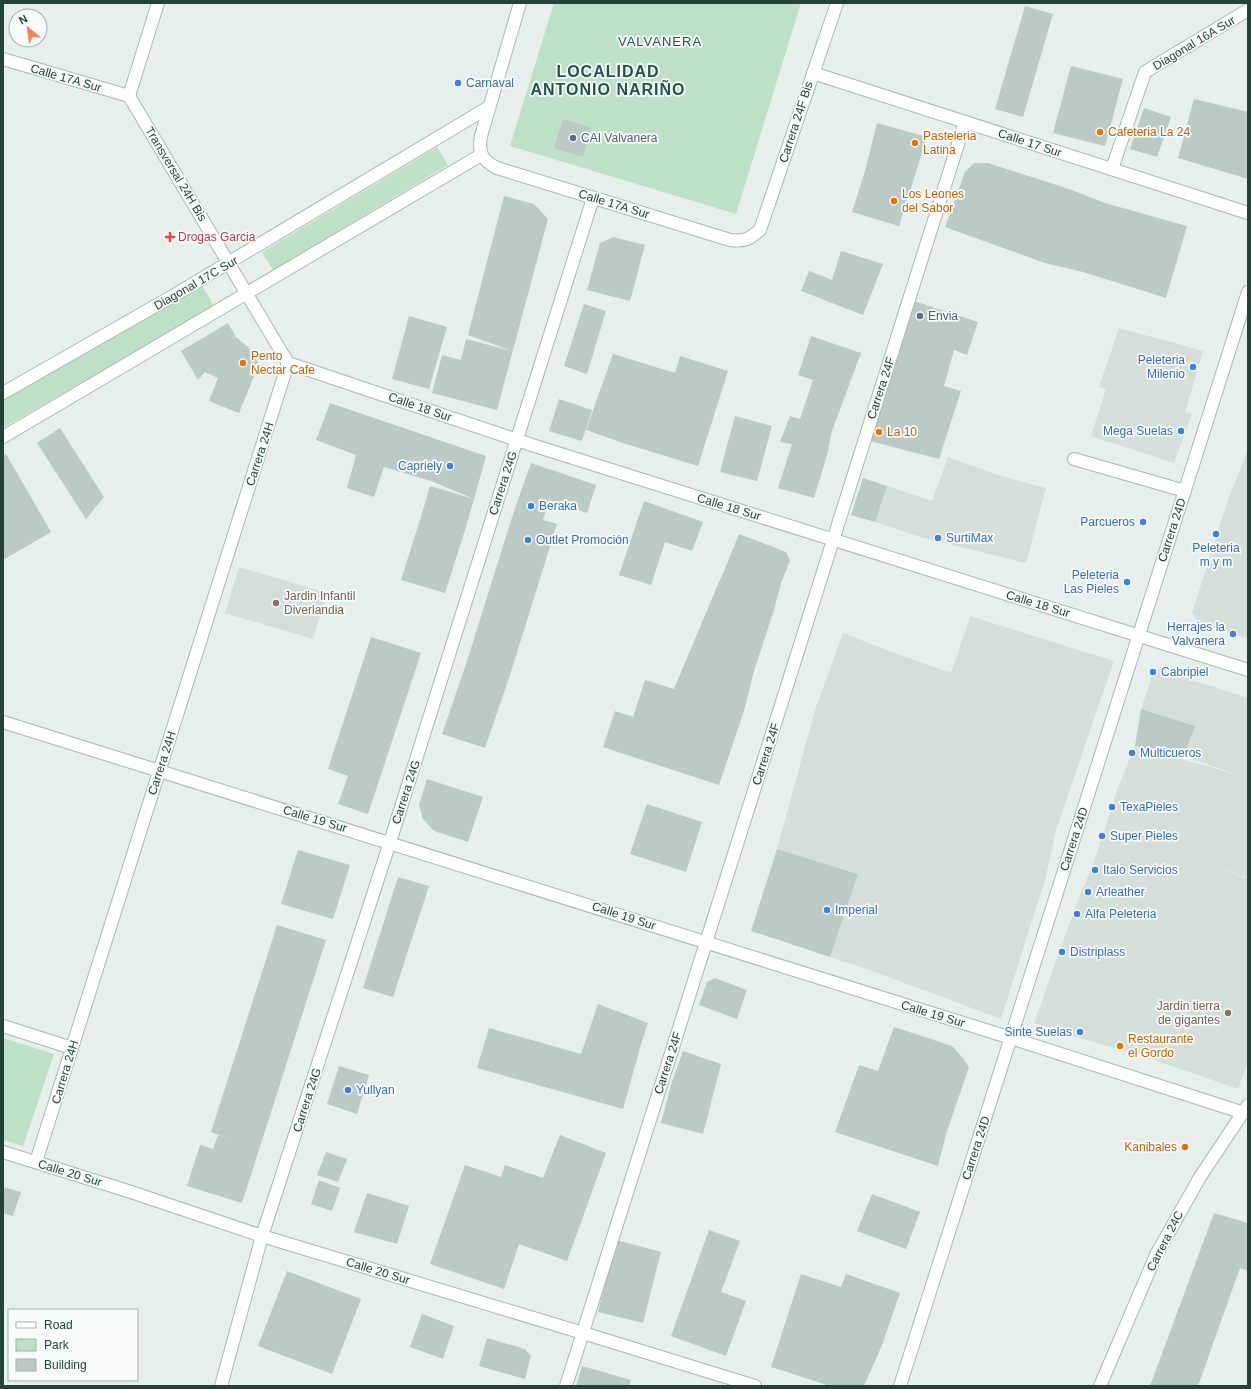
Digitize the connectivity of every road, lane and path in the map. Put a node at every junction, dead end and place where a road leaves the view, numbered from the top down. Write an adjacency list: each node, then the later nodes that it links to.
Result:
1 (158, 3): 7 (street)
2 (520, 3): 8 (street)
3 (837, 3): 6 (street, Carrera 24F Bis)
4 (1248, 10): 11 (street, Diagonal 16A Sur)
5 (3, 59): 7 (street, Calle 17A Sur)
6 (813, 73): 9 (street, Calle 17 Sur); 14 (street, Carrera 24F Bis)
7 (130, 96): 15 (street, Transversal 24H Bis)
8 (489, 107): 10 (street); 15 (street, Diagonal 17C Sur)
9 (966, 122): 11 (street, Calle 17 Sur); 24 (street, Carrera 24F)
10 (482, 155): 12 (street, Calle 17A Sur); 17 (street)
11 (1112, 169): 13 (street, Calle 17 Sur)
12 (593, 198): 14 (street, Calle 17A Sur); 21 (street, Carrera 24G)
13 (1248, 213)
14 (751, 237)
15 (229, 263): 17 (street, Transversal 24H Bis); 19 (street, Diagonal 17C Sur)
16 (1248, 292): 23 (street, Carrera 24D)
17 (247, 293): 18 (street); 20 (street)
18 (288, 363): 21 (street, Calle 18 Sur); 28 (street, Carrera 24H)
19 (3, 393)
20 (3, 437)
21 (516, 440): 24 (street, Calle 18 Sur); 29 (street, Carrera 24G)
22 (1074, 458): 23 (street)
23 (1185, 491): 25 (street, Carrera 24D)
24 (833, 540): 25 (street, Calle 18 Sur); 30 (street, Carrera 24F)
25 (1139, 635): 26 (street, Calle 18 Sur); 32 (street, Carrera 24D)
26 (1248, 670)
27 (3, 722): 28 (street, Calle 19 Sur)
28 (160, 771): 29 (street, Calle 19 Sur); 33 (street, Carrera 24H)
29 (390, 842): 30 (street, Calle 19 Sur); 37 (street, Carrera 24G)
30 (706, 942): 32 (street, Calle 19 Sur); 38 (street, Carrera 24F)
31 (3, 1026): 33 (street)
32 (1011, 1038): 34 (street, Calle 19 Sur); 42 (street, Carrera 24D)
33 (72, 1048): 36 (street, Carrera 24H)
34 (1246, 1109): 43 (street, Carrera 24C)
35 (3, 1152): 36 (street, Calle 20 Sur)
36 (36, 1162): 37 (street, Calle 20 Sur)
37 (262, 1236): 38 (street, Calle 20 Sur); 39 (street, Carrera 24G)
38 (583, 1333): 40 (street, Carrera 24F); 41 (street, Calle 20 Sur)
39 (221, 1386)
40 (566, 1386)
41 (755, 1386)
42 (900, 1386)
43 (1100, 1386)

